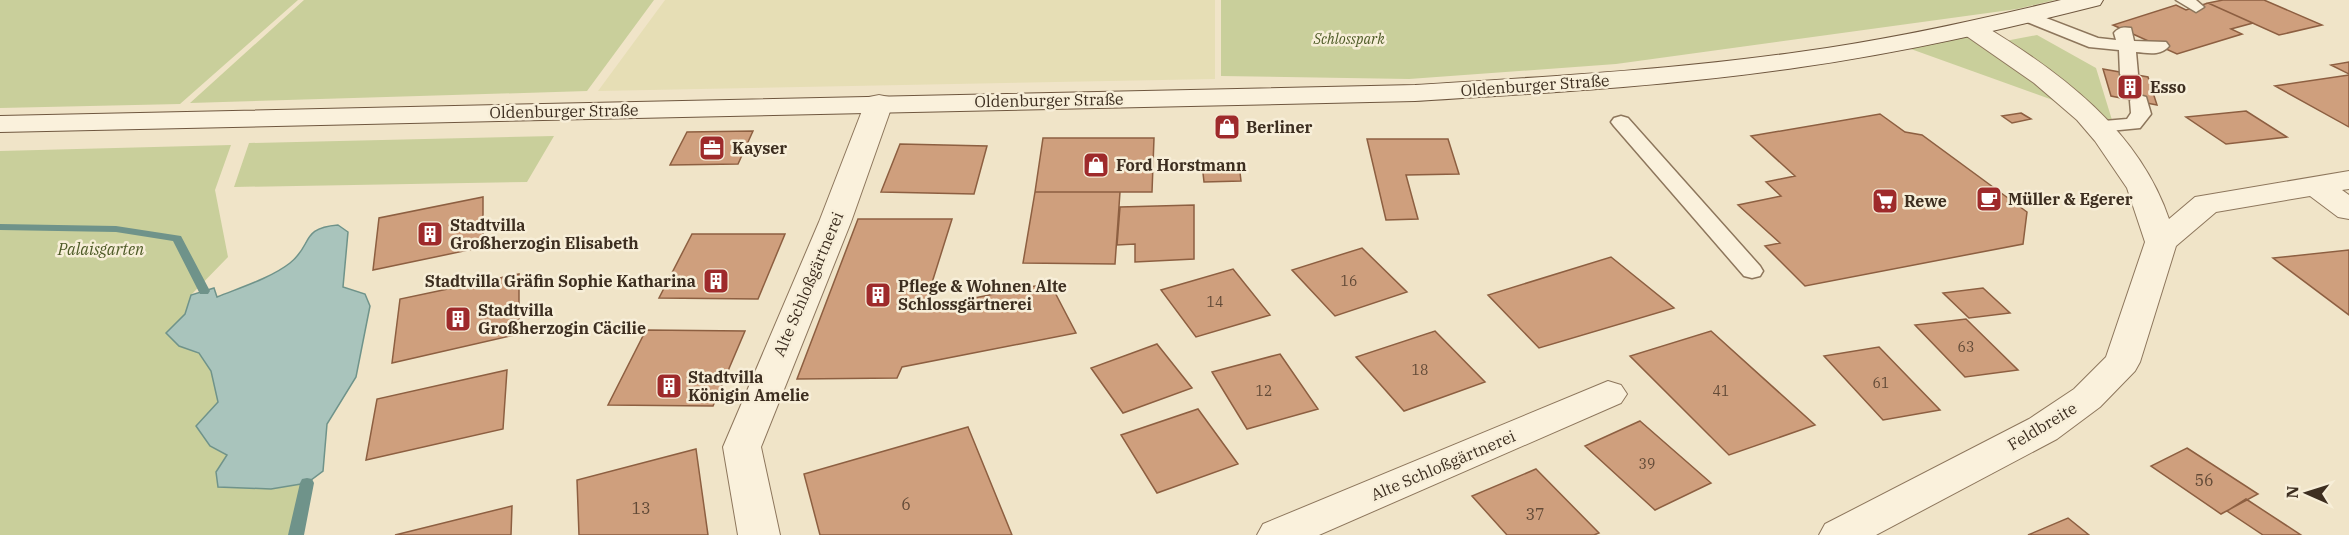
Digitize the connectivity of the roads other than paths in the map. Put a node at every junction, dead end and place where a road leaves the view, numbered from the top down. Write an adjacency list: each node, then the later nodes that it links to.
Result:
1 (2091, 0): 2 (street, Oldenburger Straße)
2 (2028, 16): 3 (street, Oldenburger Straße); 4 (lane)
3 (1974, 30): 8 (street, Oldenburger Straße); 11 (street)
4 (2128, 38): 5 (lane); 6 (lane)
5 (2160, 46)
6 (2129, 74)
7 (2139, 101): 11 (lane)
8 (879, 103): 10 (street, Oldenburger Straße); 18 (street, Alte Schloßgärtnerei)
9 (1621, 122): 16 (lane)
10 (0, 124)
11 (2099, 126): 15 (street)
12 (2349, 180): 13 (street)
13 (2315, 185): 14 (street); 15 (street)
14 (2349, 210)
15 (2161, 242): 20 (street, Feldbreite)
16 (1752, 271)
17 (1608, 394): 19 (street, Alte Schloßgärtnerei)
18 (759, 535)
19 (1278, 535)
20 (1840, 535)

